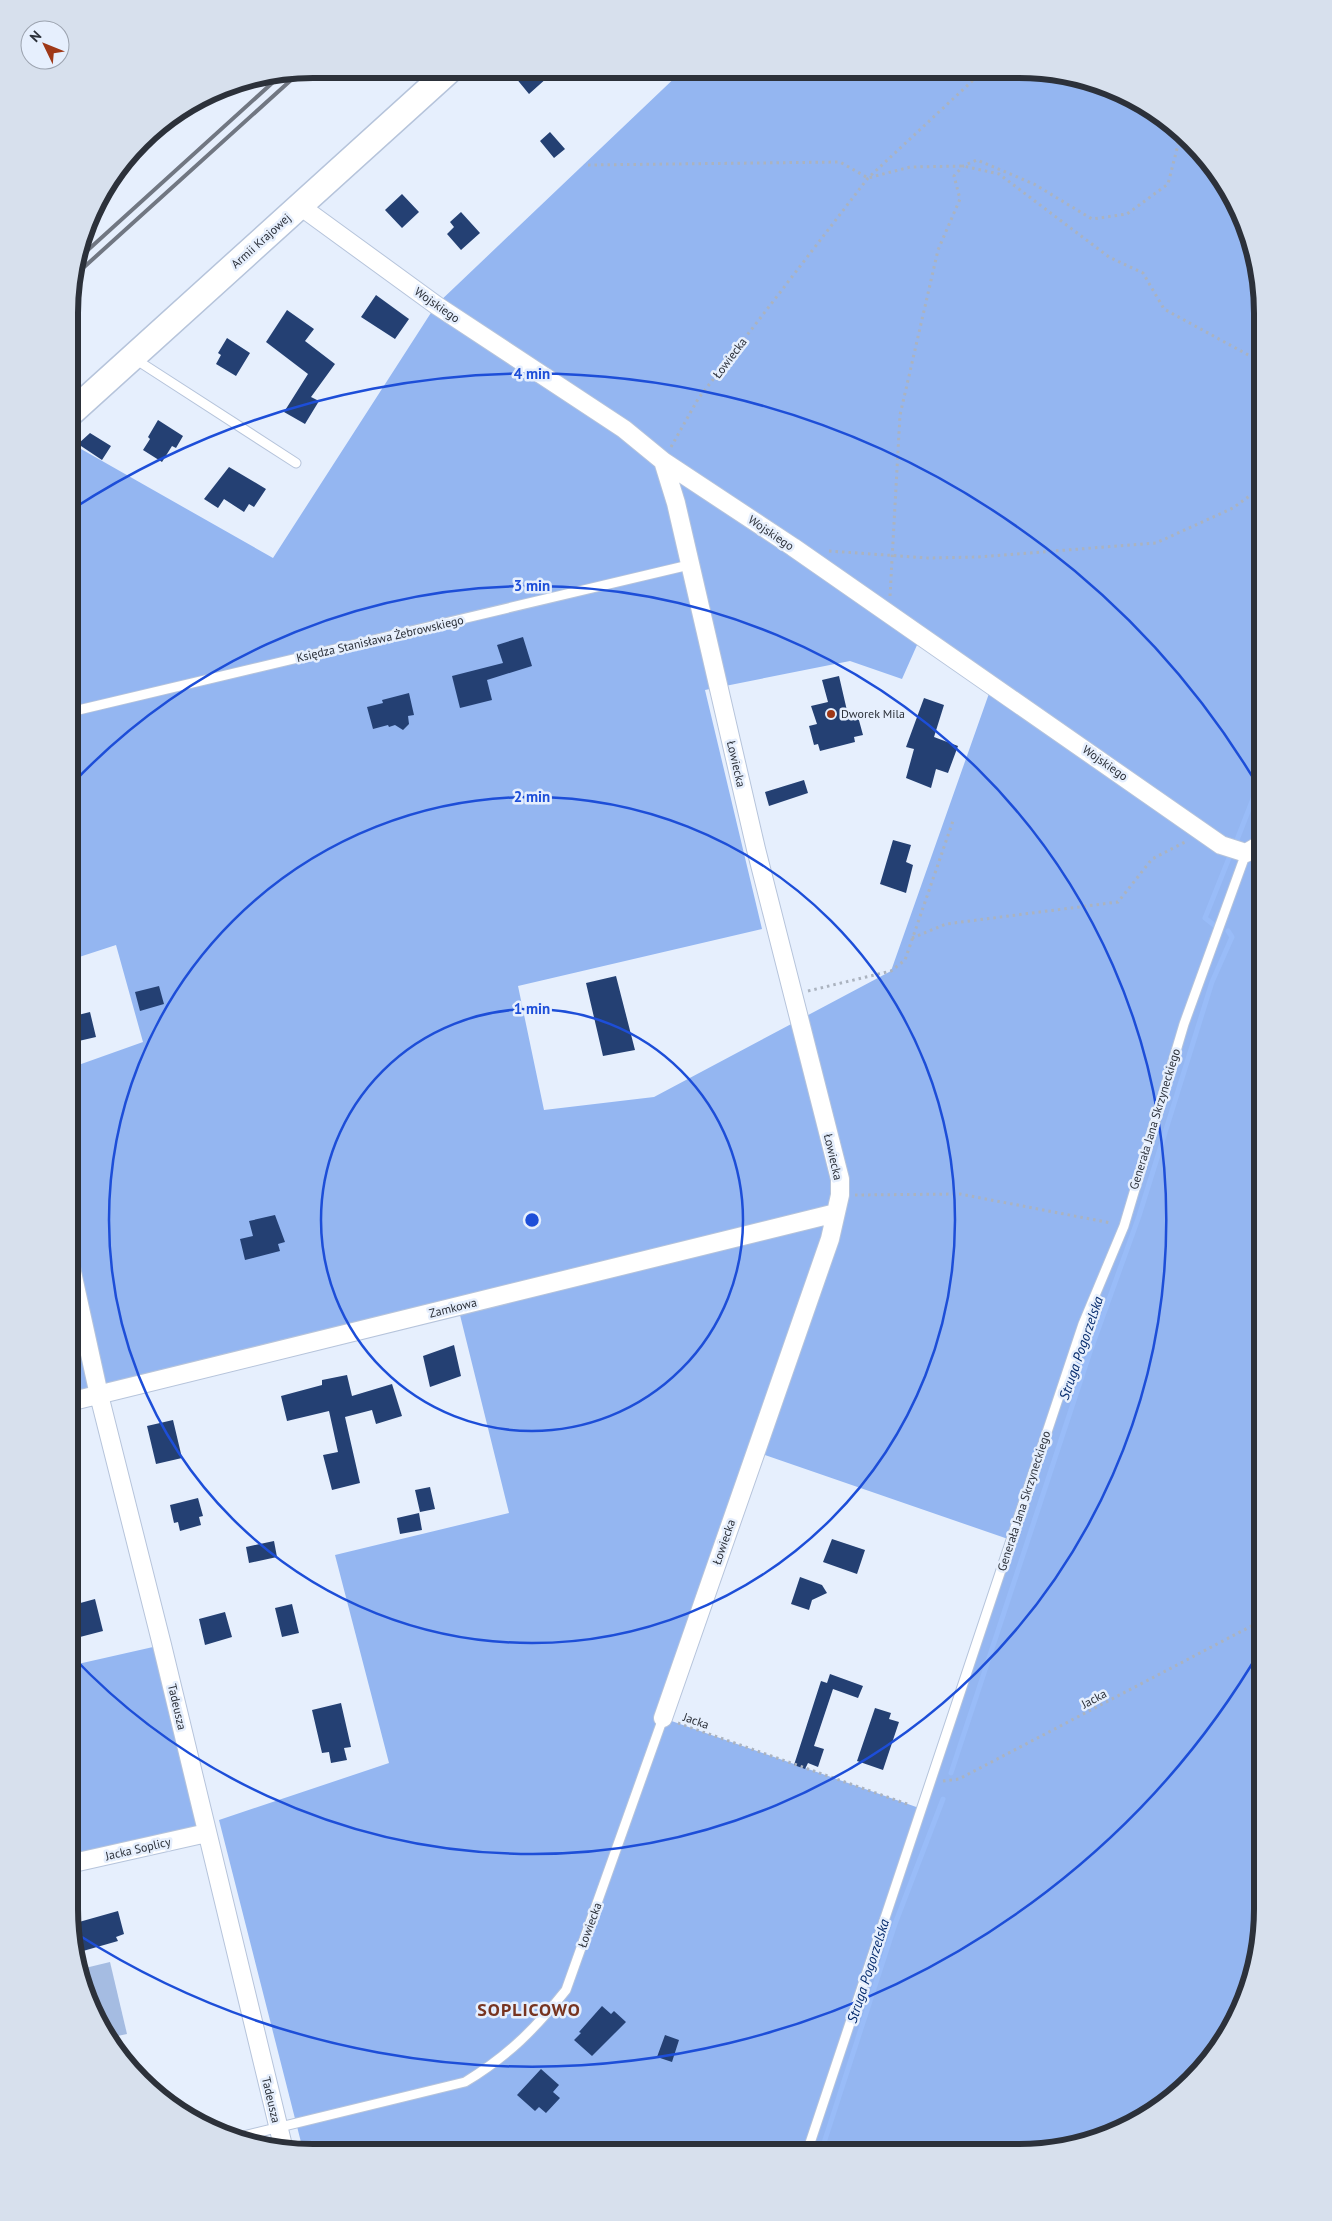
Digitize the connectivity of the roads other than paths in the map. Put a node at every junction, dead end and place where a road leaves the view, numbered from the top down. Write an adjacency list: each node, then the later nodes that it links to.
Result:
1 (441, 78): 2 (main road, Armii Krajowej)
2 (300, 206): 3 (main road, Armii Krajowej); 5 (street, Wojskiego)
3 (133, 357): 4 (main road, Armii Krajowej); 6 (lane)
4 (78, 407)
5 (664, 461): 7 (street, Łowiecka); 10 (street, Wojskiego)
6 (296, 463)
7 (689, 565): 8 (lane, Księdza Stanisława Żebrowskiego); 11 (street, Łowiecka)
8 (78, 710)
9 (1254, 845): 10 (street)
10 (1235, 849): 21 (lane, Generała Jana Skrzyneckiego)
11 (836, 1213): 13 (street, Zamkowa); 15 (street, Łowiecka)
12 (78, 1299): 13 (street, Tadeusza)
13 (99, 1395): 14 (street, Zamkowa); 16 (street, Tadeusza)
14 (78, 1400)
15 (663, 1718): 18 (lane, Łowiecka)
16 (207, 1833): 17 (street, Jacka Soplicy); 18 (street, Tadeusza)
17 (78, 1862)
18 (278, 2128): 19 (lane, Łowiecka); 20 (street, Tadeusza)
19 (250, 2134)
20 (282, 2141)
21 (810, 2144)

